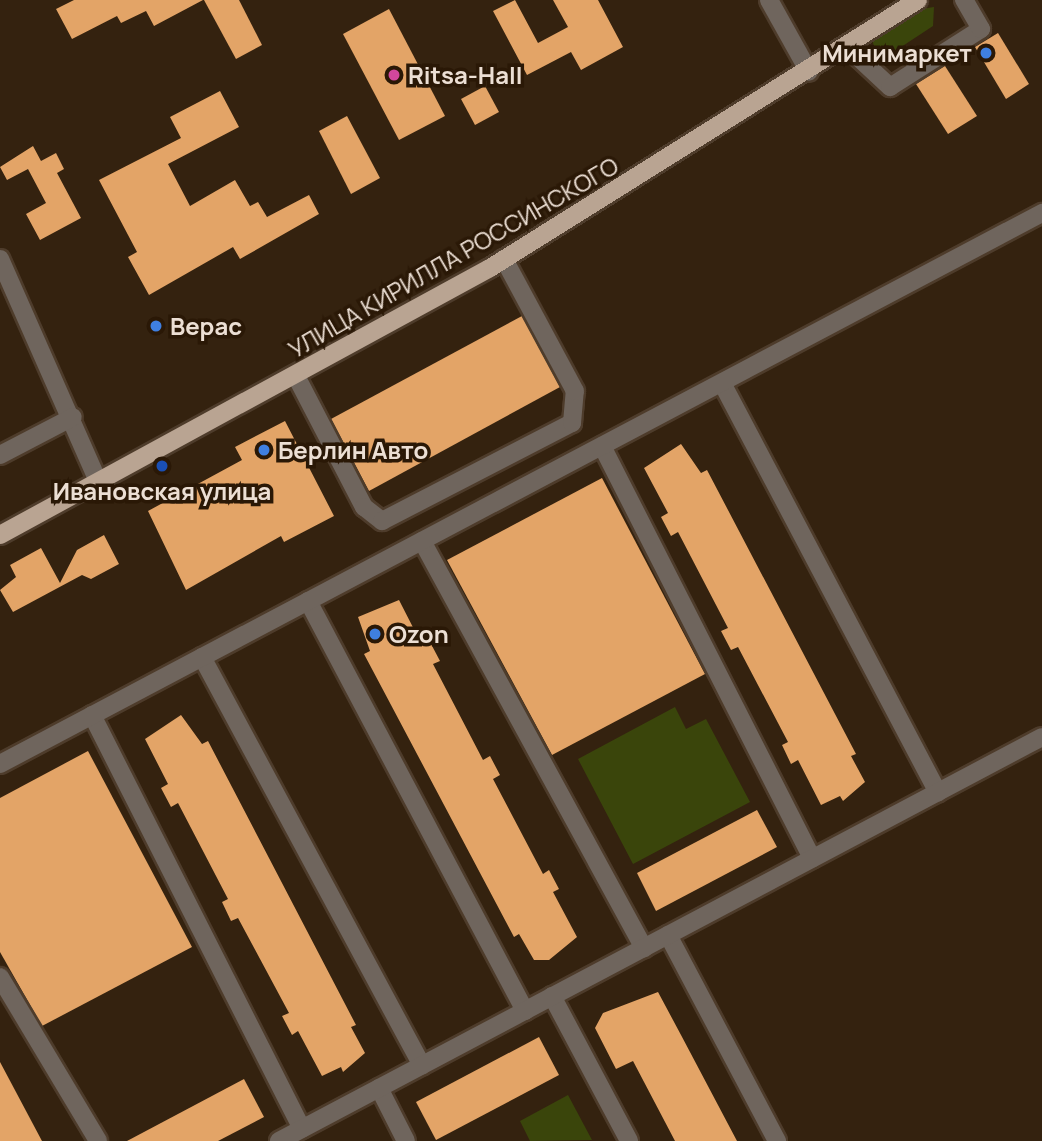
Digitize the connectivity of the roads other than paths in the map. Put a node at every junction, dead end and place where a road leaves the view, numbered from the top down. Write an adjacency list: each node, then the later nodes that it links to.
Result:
1 (769, 0): 5 (street)
2 (918, 0): 4 (main road, УЛИЦА КИРИЛЛА РОССИНСКОГО)
3 (964, 0): 4 (street)
4 (846, 47): 5 (main road, УЛИЦА КИРИЛЛА РОССИНСКОГО)
5 (809, 72): 8 (main road, УЛИЦА КИРИЛЛА РОССИНСКОГО)
6 (1042, 213): 10 (street)
7 (0, 259): 11 (street)
8 (504, 259): 9 (main road, УЛИЦА КИРИЛЛА РОССИНСКОГО); 9 (street)
9 (296, 376): 14 (main road, УЛИЦА КИРИЛЛА РОССИНСКОГО)
10 (722, 383): 12 (street); 22 (street)
11 (73, 417): 13 (street); 14 (street)
12 (602, 446): 16 (street); 23 (street)
13 (0, 455)
14 (99, 483): 15 (main road, УЛИЦА КИРИЛЛА РОССИНСКОГО)
15 (0, 535)
16 (422, 541): 17 (street); 25 (street)
17 (309, 601): 18 (street); 28 (street)
18 (202, 657): 19 (street); 29 (street)
19 (92, 715): 21 (street); 31 (street)
20 (1042, 737): 22 (street)
21 (0, 764)
22 (938, 792): 23 (street)
23 (812, 859): 24 (street)
24 (668, 935): 25 (street); 36 (street)
25 (644, 948): 27 (street)
26 (0, 977): 32 (street)
27 (552, 996): 28 (street); 35 (street)
28 (525, 1010): 29 (street)
29 (422, 1065): 30 (street)
30 (379, 1088): 31 (street); 34 (street)
31 (302, 1129): 33 (street)
32 (97, 1141)
33 (279, 1141)
34 (406, 1141)
35 (629, 1141)
36 (777, 1141)

